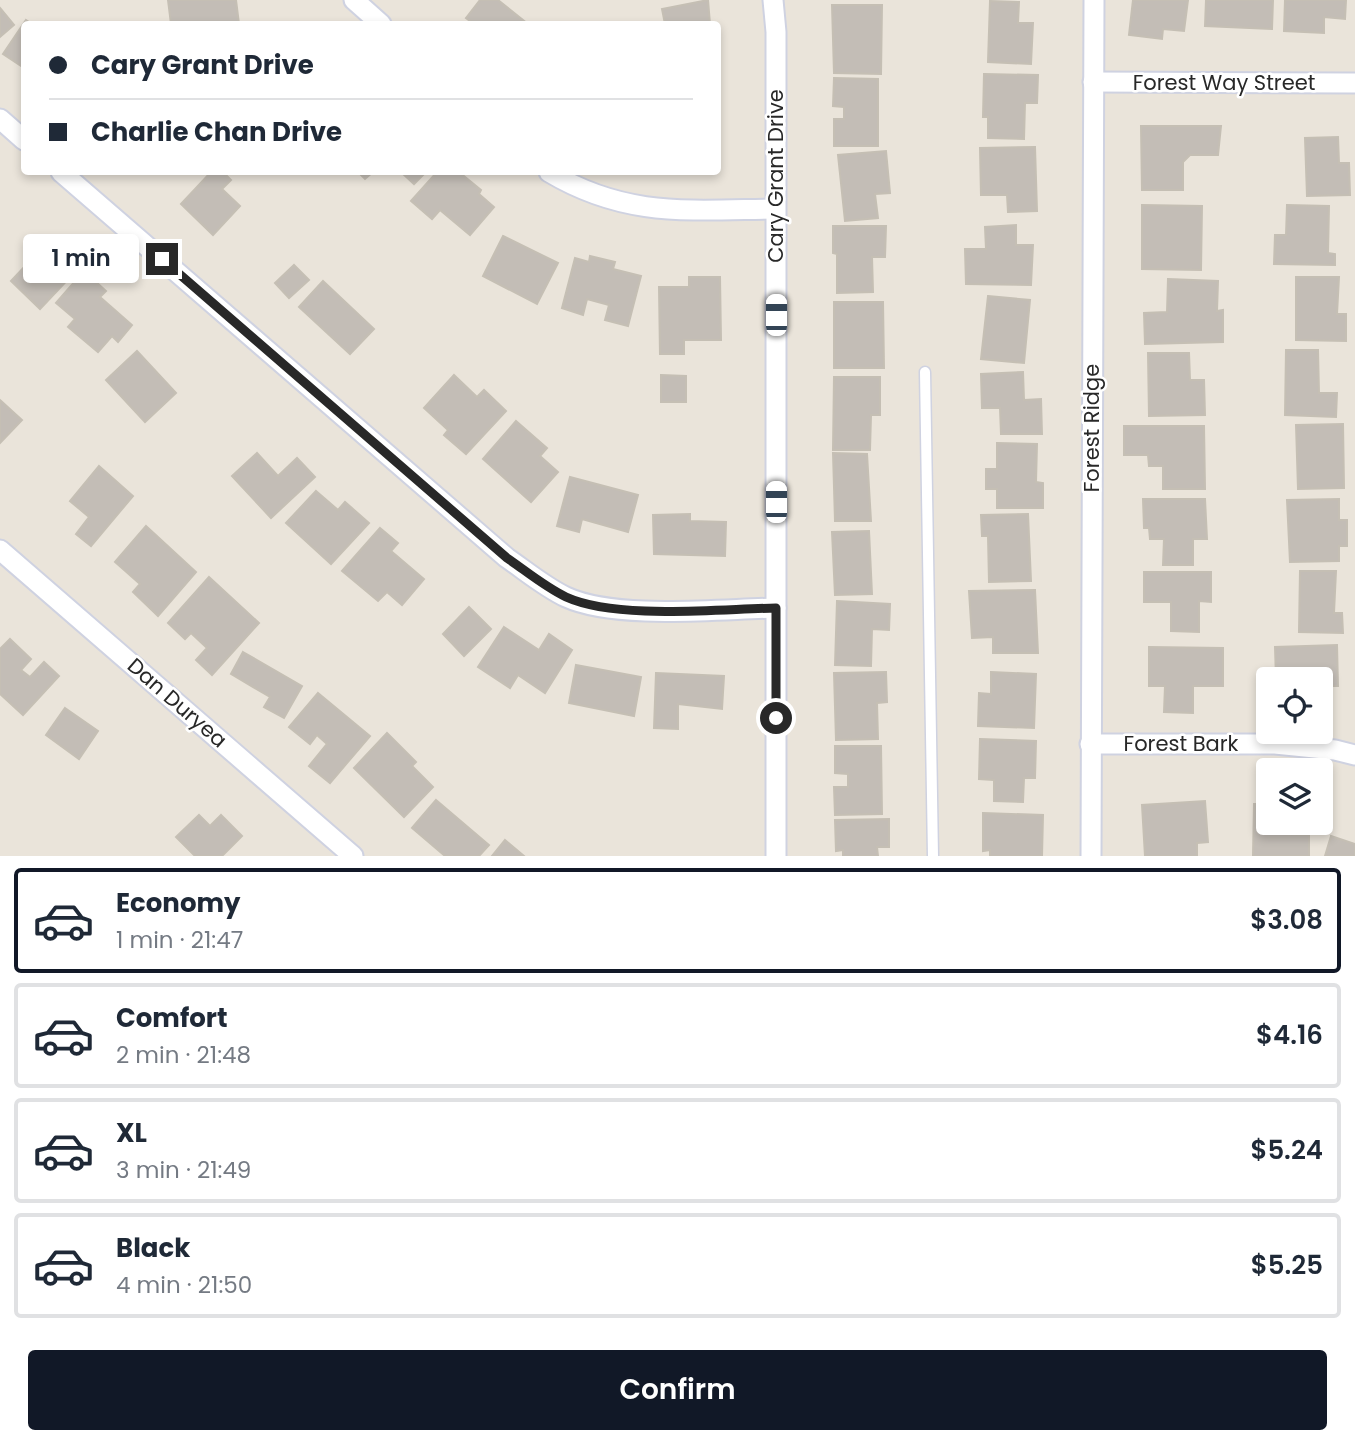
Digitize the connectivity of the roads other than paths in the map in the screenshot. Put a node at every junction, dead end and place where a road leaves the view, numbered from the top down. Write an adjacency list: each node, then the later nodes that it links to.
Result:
1 (354, 0): 4 (street)
2 (773, 0): 11 (street, Cary Grant Drive)
3 (1094, 0): 5 (street, Forest Ridge)
4 (378, 21)
5 (1093, 82): 6 (street, Forest Way Street); 15 (street, Forest Ridge)
6 (1355, 83)
7 (0, 119): 8 (street)
8 (21, 137)
9 (64, 175): 14 (street)
10 (555, 175): 11 (street)
11 (775, 209): 14 (street, Cary Grant Drive)
12 (925, 372): 19 (lane)
13 (0, 550): 17 (street, Dan Duryea)
14 (776, 608): 18 (street, Cary Grant Drive)
15 (1090, 744): 16 (street, Forest Bark); 20 (street, Forest Ridge)
16 (1355, 755)
17 (353, 856)
18 (776, 856)
19 (933, 856)
20 (1091, 856)

